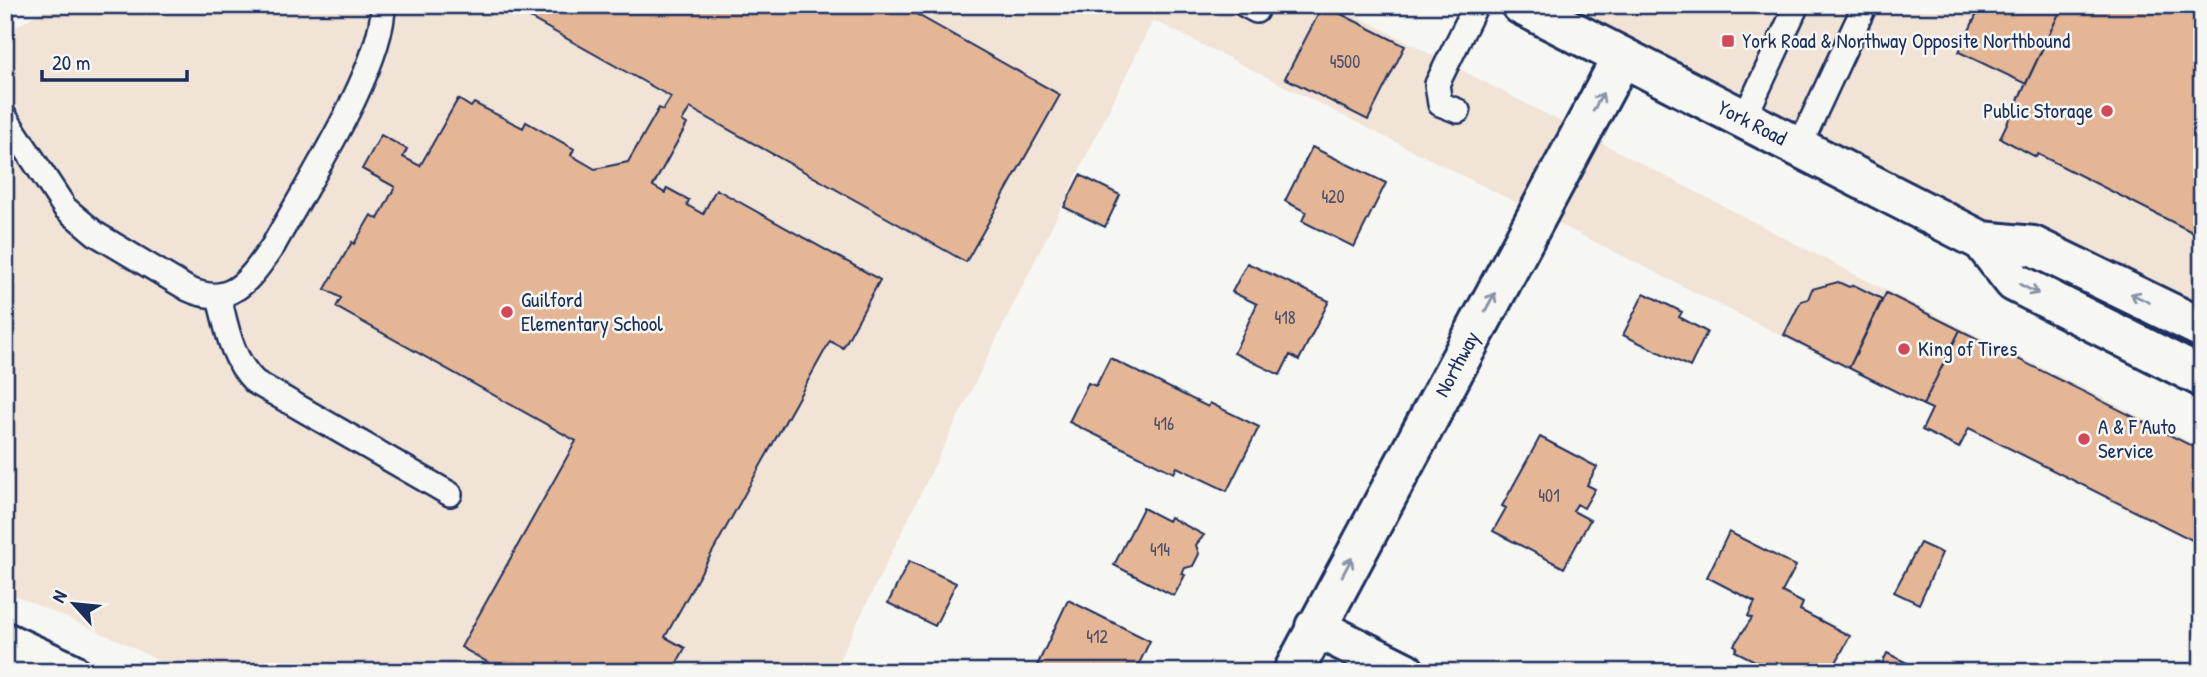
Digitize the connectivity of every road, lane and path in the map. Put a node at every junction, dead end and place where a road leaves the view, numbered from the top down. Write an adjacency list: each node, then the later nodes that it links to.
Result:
1 (383, 5): 12 (lane)
2 (1476, 5): 7 (lane)
3 (1521, 5): 6 (main road, York Road)
4 (1797, 5): 9 (lane)
5 (1865, 5): 10 (lane)
6 (1622, 57): 9 (main road, York Road); 16 (main road, Northway, one-way to 6)
7 (1458, 111)
8 (5, 117): 12 (lane)
9 (1744, 119): 10 (main road, York Road)
10 (1799, 147): 11 (main road, York Road)
11 (1982, 241): 13 (main road, York Road, one-way to 11); 14 (main road, York Road, one-way to 14)
12 (219, 297): 15 (lane)
13 (2202, 328)
14 (2202, 377)
15 (450, 494)
16 (1315, 627): 19 (main road, Northway); 20 (main road)
17 (5, 642): 18 (main road)
18 (70, 672)
19 (1293, 672)
20 (1405, 672)

